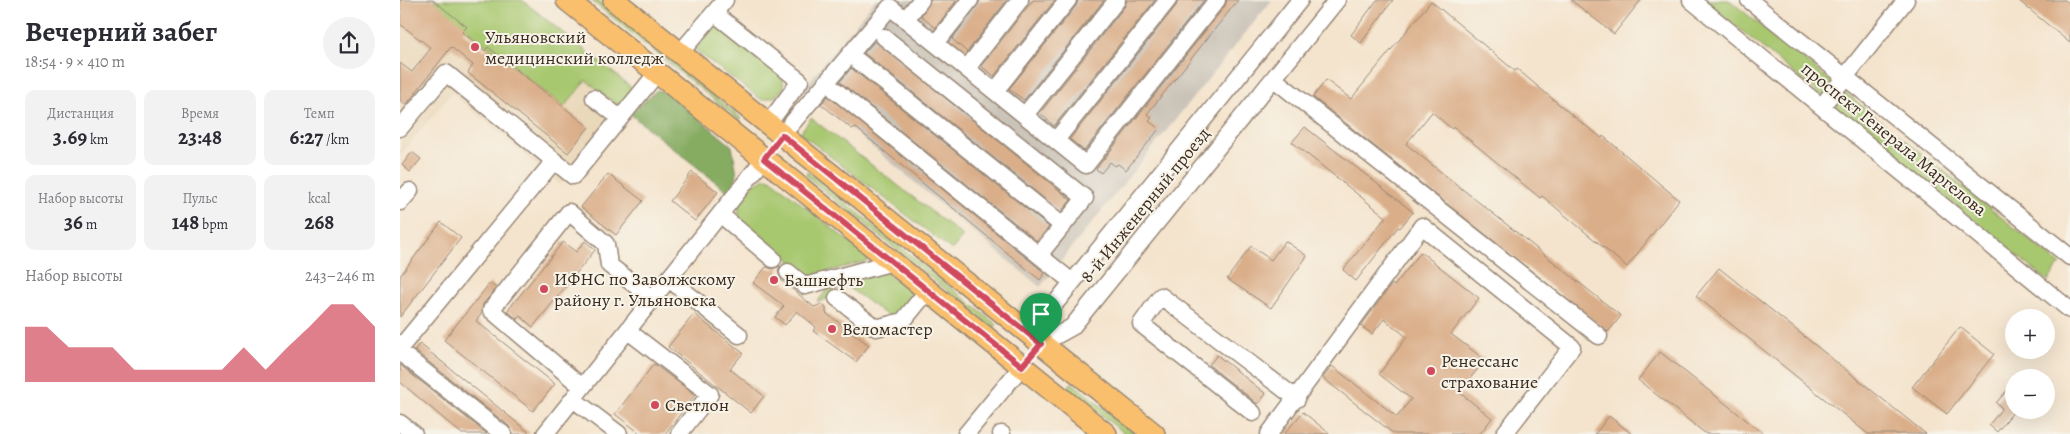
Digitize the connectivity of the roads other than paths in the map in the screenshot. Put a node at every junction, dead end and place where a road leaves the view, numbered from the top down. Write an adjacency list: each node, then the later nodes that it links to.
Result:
1 (567, 0): 23 (main road)
2 (614, 0): 20 (main road)
3 (725, 0): 16 (street)
4 (921, 0): 17 (street)
5 (970, 0): 19 (street)
6 (1020, 0): 22 (street)
7 (1068, 0): 27 (street)
8 (1117, 0): 30 (street)
9 (1168, 0): 34 (street)
10 (1217, 0): 34 (street)
11 (1300, 0): 45 (street, 8-й Инженерный проезд)
12 (1337, 0): 25 (street, 8-й Инженерный проезд)
13 (1691, 0): 29 (street, проспект Генерала Маргелова)
14 (1749, 0): 24 (street, проспект Генерала Маргелова)
15 (1906, 0): 24 (street)
16 (714, 13): 20 (street); 33 (street)
17 (906, 19): 19 (street); 33 (street)
18 (884, 37): 38 (street)
19 (936, 43): 22 (street)
20 (680, 53): 33 (main road)
21 (858, 61): 38 (street)
22 (967, 68): 27 (street)
23 (657, 73): 31 (street); 35 (main road)
24 (1845, 78): 29 (street); 40 (street, проспект Генерала Маргелова)
25 (1274, 79): 52 (street); 53 (street, 8-й Инженерный проезд)
26 (835, 90): 39 (street)
27 (996, 91): 30 (street)
28 (594, 98): 31 (street)
29 (1825, 108): 49 (street, проспект Генерала Маргелова)
30 (1025, 115): 34 (street)
31 (620, 118): 36 (street)
32 (400, 128): 36 (street)
33 (775, 129): 35 (main road); 53 (main road)
34 (1056, 140)
35 (764, 159): 37 (street); 42 (main road)
36 (554, 161): 54 (street)
37 (720, 214): 41 (street); 44 (street)
38 (1063, 226): 39 (street)
39 (1039, 255): 45 (street)
40 (2070, 258)
41 (773, 259)
42 (892, 262): 43 (street); 46 (main road)
43 (788, 272)
44 (669, 279): 48 (street); 51 (street)
45 (1072, 282): 53 (street, 8-й Инженерный проезд)
46 (928, 290): 47 (street); 55 (main road)
47 (838, 298)
48 (653, 299): 50 (street); 56 (street)
49 (2070, 310)
50 (628, 331): 56 (street); 64 (street)
51 (739, 335)
52 (1599, 336)
53 (1041, 344): 55 (main road); 67 (main road)
54 (400, 350): 61 (street)
55 (1022, 366): 65 (street); 66 (main road)
56 (578, 393): 62 (street); 63 (street)
57 (1297, 399): 58 (street); 68 (street); 69 (street)
58 (1253, 413)
59 (400, 423): 60 (street)
60 (414, 434)
61 (503, 434)
62 (545, 434)
63 (619, 434)
64 (679, 434)
65 (966, 434)
66 (1106, 434)
67 (1154, 434)
68 (1270, 434)
69 (1504, 434)

